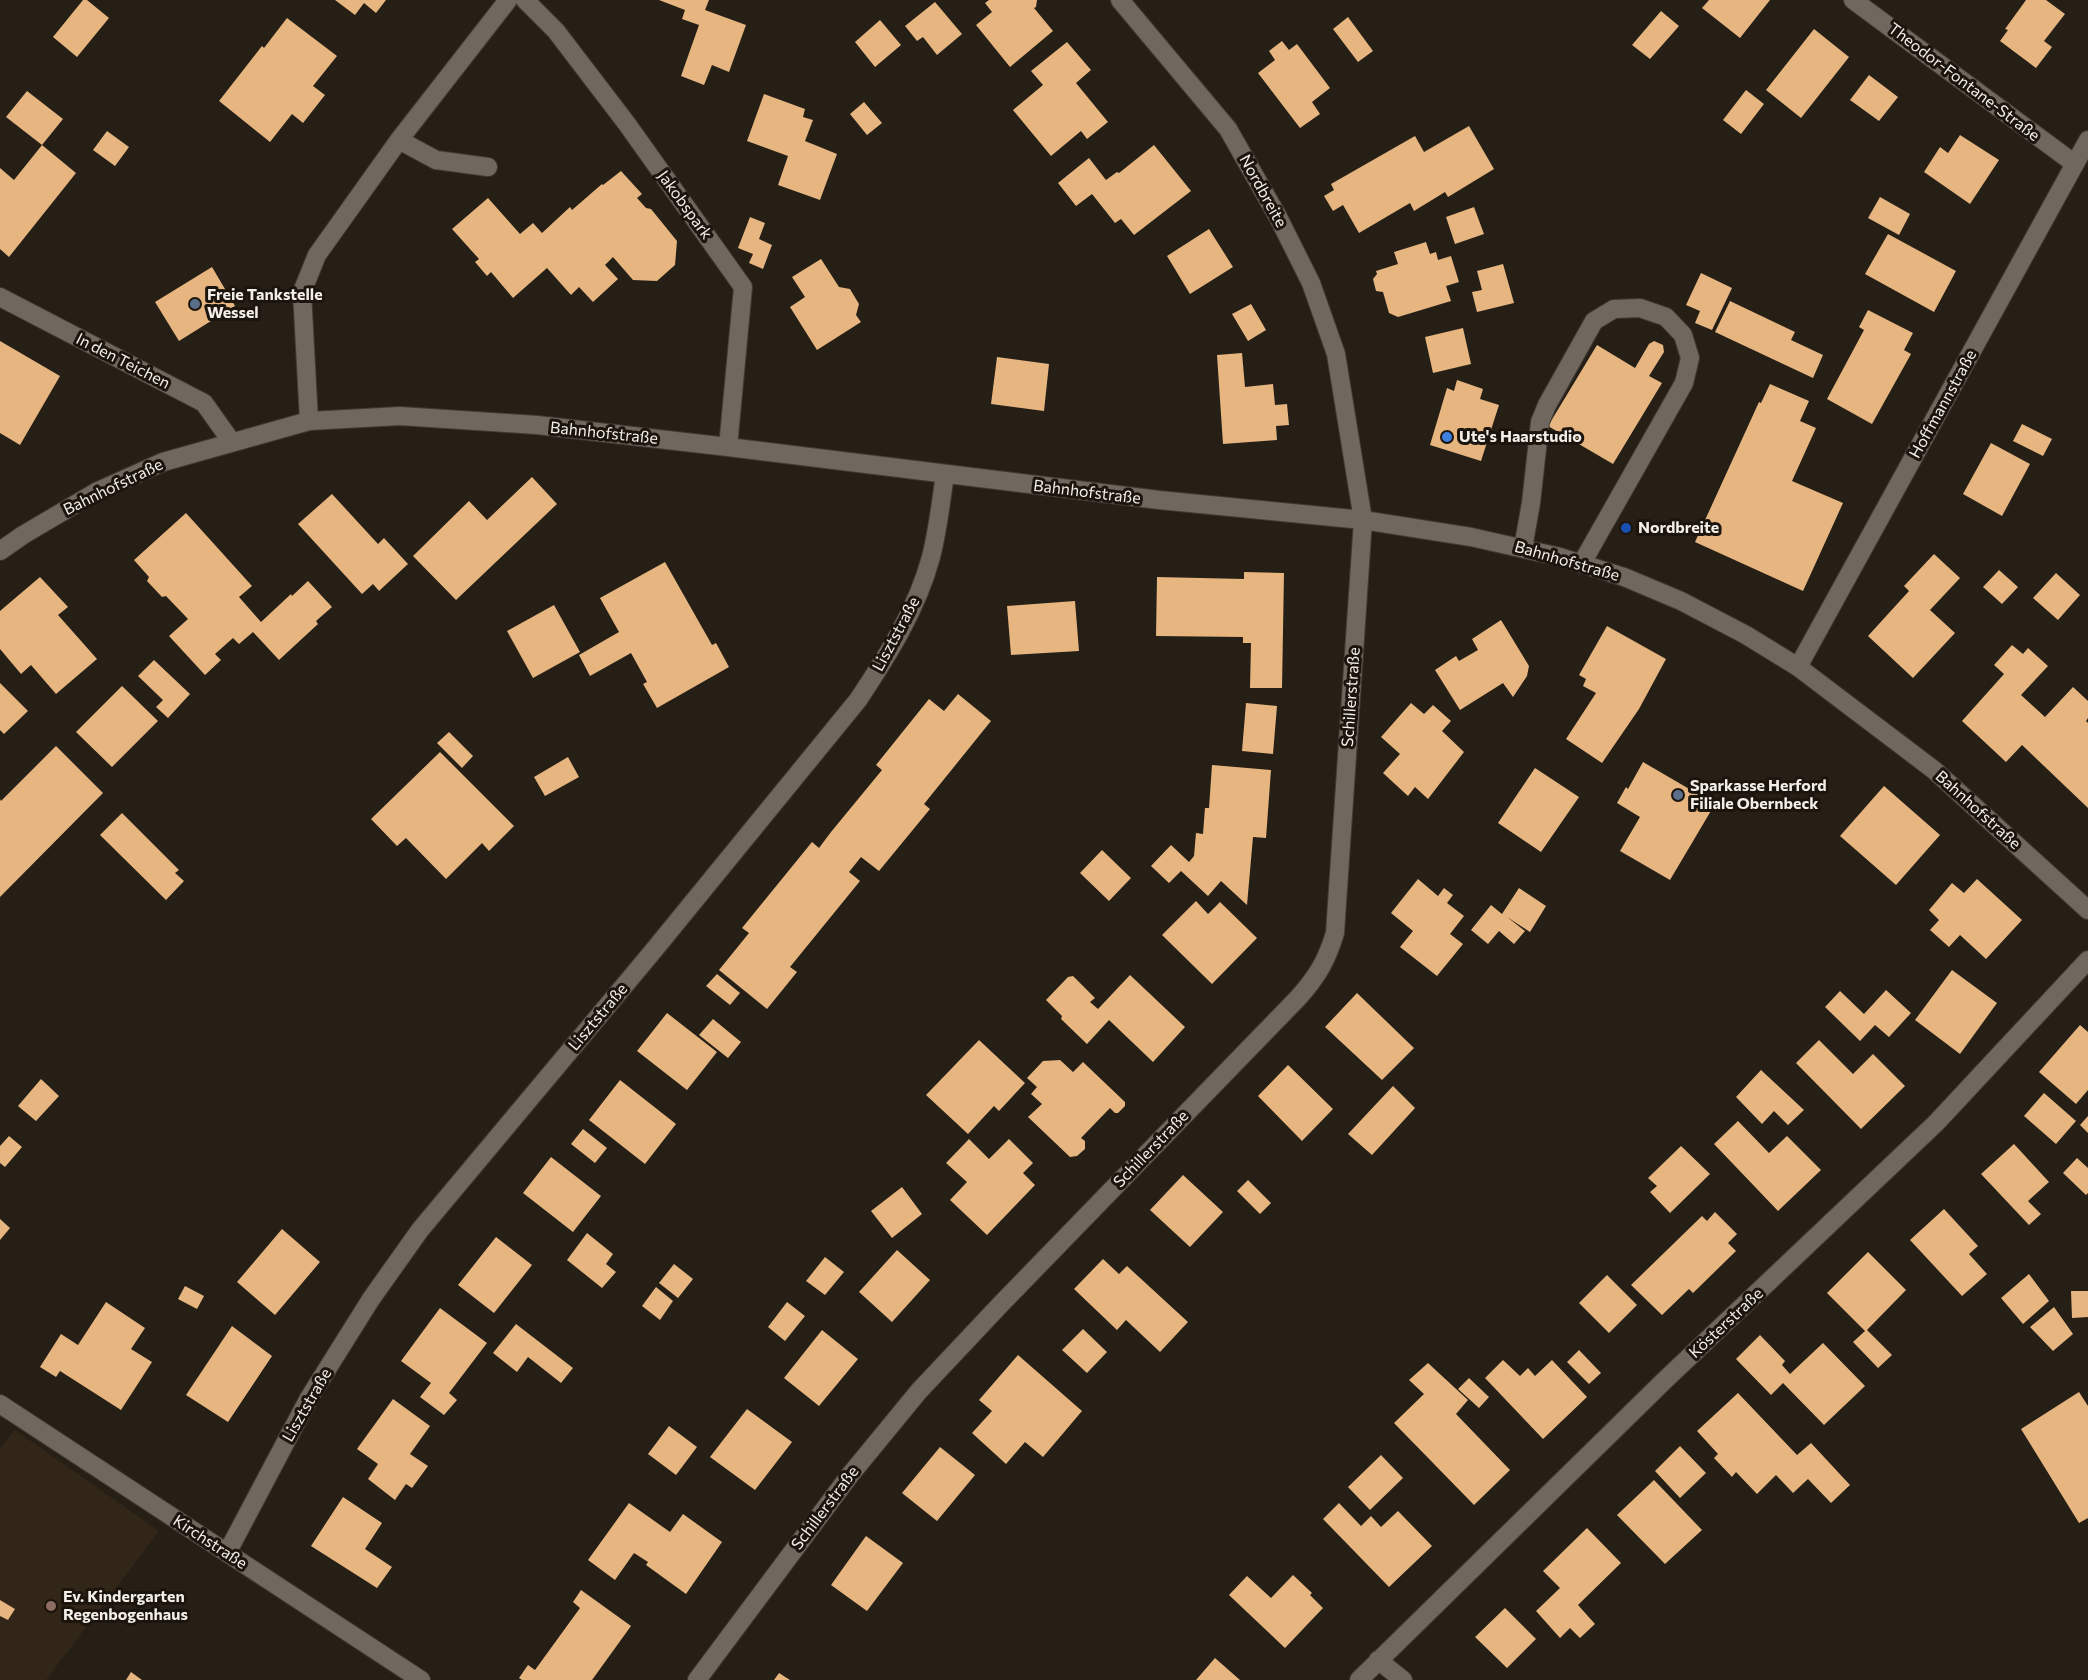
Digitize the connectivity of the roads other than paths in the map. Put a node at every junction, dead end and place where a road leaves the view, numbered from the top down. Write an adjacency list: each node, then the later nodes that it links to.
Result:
1 (508, 0): 5 (street)
2 (525, 0): 12 (street, Jakobspark)
3 (1120, 0): 14 (street, Nordbreite)
4 (1853, 0): 7 (street, Theodor-Fontane-Straße)
5 (399, 140): 8 (street); 10 (street)
6 (2088, 140): 7 (street, Hoffmannstraße)
7 (2074, 164): 18 (street, Hoffmannstraße)
8 (488, 167)
9 (0, 297): 11 (street, In den Teichen)
10 (309, 421): 11 (street, Bahnhofstraße); 12 (street, Bahnhofstraße)
11 (231, 441): 16 (street, Bahnhofstraße)
12 (728, 447): 13 (street, Bahnhofstraße)
13 (945, 474): 14 (street, Bahnhofstraße); 22 (street, Lisztstraße)
14 (1363, 520): 15 (street, Bahnhofstraße); 25 (street, Schillerstraße)
15 (1523, 548): 17 (street, Bahnhofstraße); 17 (street)
16 (0, 551)
17 (1582, 563): 18 (street, Bahnhofstraße)
18 (1798, 667): 19 (street, Bahnhofstraße)
19 (2088, 910)
20 (2088, 960): 23 (street, Kösterstraße)
21 (0, 1404): 22 (street, Kirchstraße)
22 (227, 1553): 24 (street, Kirchstraße)
23 (1378, 1660): 26 (street, Kösterstraße); 27 (street)
24 (421, 1680)
25 (697, 1680)
26 (1359, 1680)
27 (1403, 1680)

